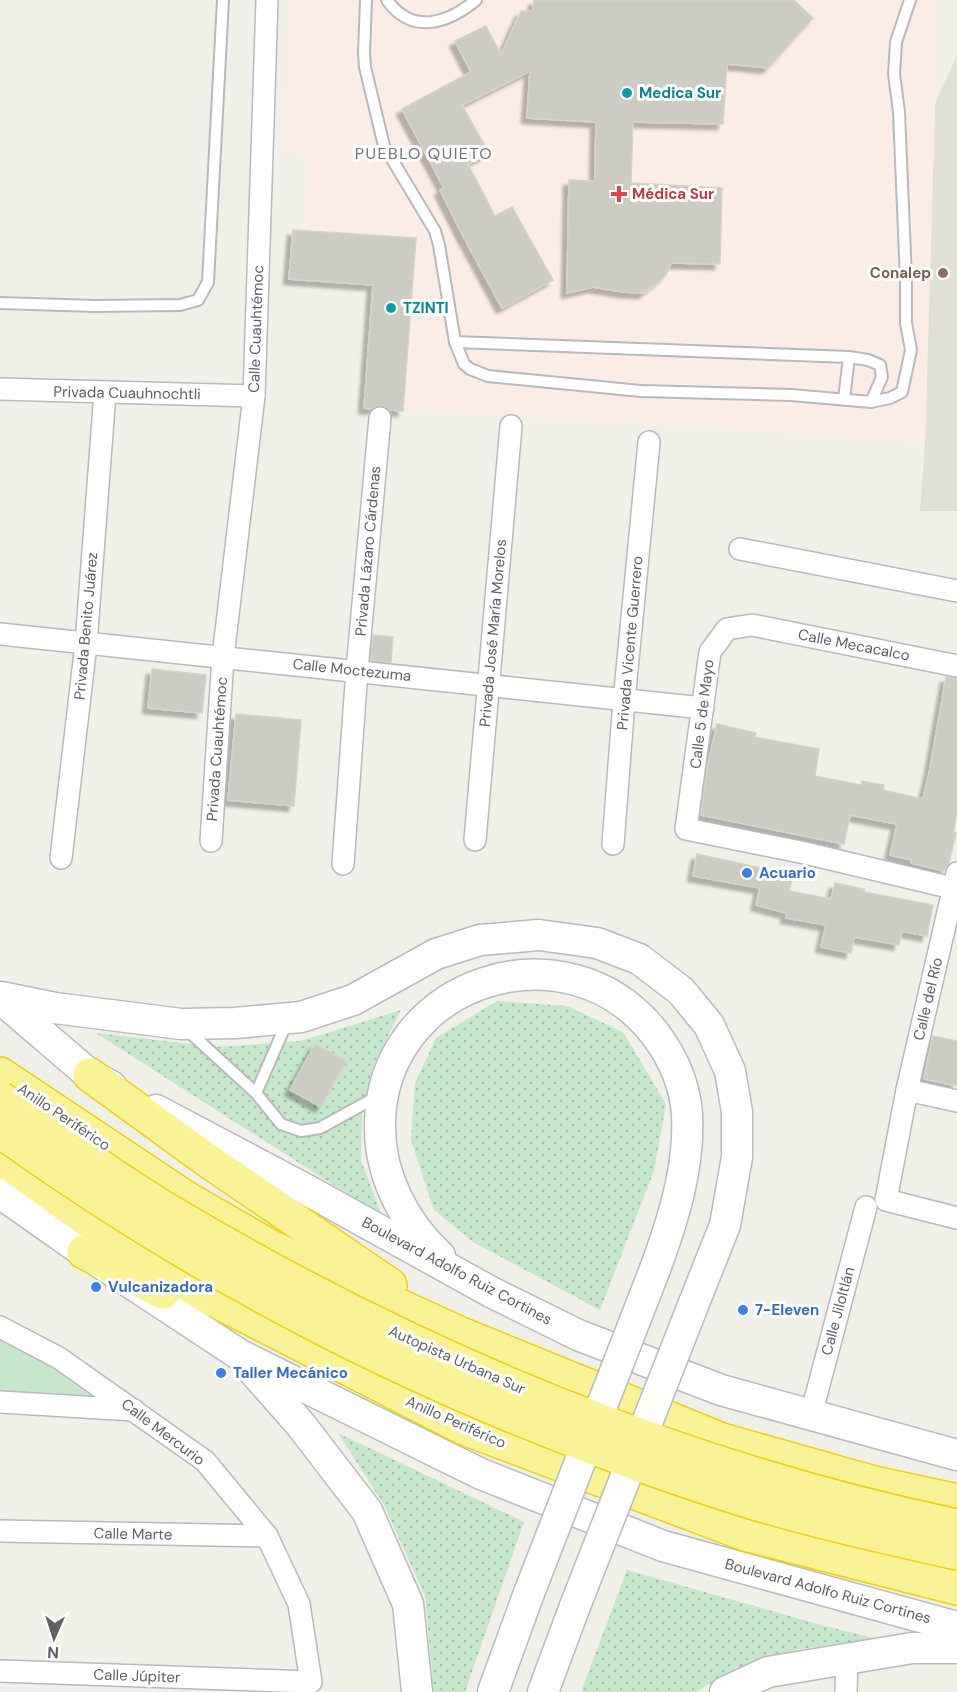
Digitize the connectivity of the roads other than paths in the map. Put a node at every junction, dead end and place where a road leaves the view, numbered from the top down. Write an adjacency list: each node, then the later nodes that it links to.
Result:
1 (223, 0): 7 (lane)
2 (267, 0): 12 (street, Calle Cuauhtémoc)
3 (366, 0): 8 (lane)
4 (387, 0): 5 (lane)
5 (476, 0)
6 (909, 0): 14 (lane)
7 (0, 303)
8 (455, 342): 9 (lane); 13 (lane)
9 (849, 357): 13 (lane); 14 (lane)
10 (0, 389): 11 (street, Privada Cuauhnochtli)
11 (105, 393): 12 (street, Privada Cuauhnochtli); 22 (street, Privada Benito Juárez)
12 (254, 396): 23 (street, Calle Cuauhtémoc)
13 (844, 399): 14 (lane)
14 (871, 402)
15 (380, 418): 25 (street, Privada Lázaro Cárdenas)
16 (511, 426): 26 (street, Privada José María Morelos)
17 (649, 442): 27 (street, Privada Vicente Guerrero)
18 (740, 549): 19 (street)
19 (957, 591)
20 (752, 625): 24 (street, Calle Mecacalco); 28 (street, Calle 5 de Mayo)
21 (0, 634): 22 (street, Calle Moctezuma)
22 (86, 644): 23 (street, Calle Moctezuma); 32 (street, Privada Benito Juárez)
23 (223, 657): 25 (street, Calle Moctezuma); 30 (street, Privada Cuauhtémoc)
24 (957, 666)
25 (357, 670): 26 (street, Calle Moctezuma); 33 (street, Privada Lázaro Cárdenas)
26 (488, 686): 27 (street, Calle Moctezuma); 29 (street, Privada José María Morelos)
27 (624, 701): 28 (street, Calle Moctezuma); 31 (street, Privada Vicente Guerrero)
28 (703, 708): 34 (street, Calle 5 de Mayo)
29 (475, 840)
30 (211, 841)
31 (613, 844)
32 (61, 858)
33 (343, 864)
34 (956, 883): 40 (street, Calle del Río)
35 (0, 997): 37 (main road); 39 (main road, Boulevard Adolfo Ruiz Cortines)
36 (288, 1017): 37 (main road); 41 (lane); 73 (main road, bridge)
37 (181, 1024): 41 (lane)
38 (0, 1074): 53 (highway, Anillo Periférico)
39 (90, 1075): 51 (main road, Boulevard Adolfo Ruiz Cortines); 53 (highway)
40 (907, 1090): 44 (street); 49 (street, Calle del Río)
41 (255, 1093): 42 (lane)
42 (383, 1094): 51 (main road); 72 (main road, bridge)
43 (0, 1098): 61 (highway, Autopista Urbana Sur, bridge)
44 (957, 1101)
45 (0, 1131): 64 (highway, Autopista Urbana Sur, bridge)
46 (0, 1157): 58 (highway, Anillo Periférico)
47 (0, 1193): 50 (main road, Boulevard Adolfo Ruiz Cortines)
48 (866, 1207): 57 (street, Calle Jiloltlán)
49 (957, 1218)
50 (84, 1252): 54 (main road, Boulevard Adolfo Ruiz Cortines); 58 (highway)
51 (491, 1292): 57 (main road, Boulevard Adolfo Ruiz Cortines)
52 (0, 1327): 56 (street, Calle Mercurio)
53 (460, 1334): 60 (highway, Anillo Periférico)
54 (240, 1355): 66 (main road, Boulevard Adolfo Ruiz Cortines); 71 (main road)
55 (0, 1402): 56 (street)
56 (135, 1410): 63 (street, Calle Mercurio)
57 (811, 1415): 59 (main road, Boulevard Adolfo Ruiz Cortines)
58 (464, 1428): 65 (highway, Anillo Periférico)
59 (957, 1455)
60 (957, 1501)
61 (957, 1526)
62 (0, 1531): 63 (street, Calle Marte)
63 (267, 1536): 70 (street, Calle Mercurio)
64 (957, 1553)
65 (957, 1588)
66 (957, 1627)
67 (957, 1648): 68 (main road)
68 (847, 1659): 74 (main road); 75 (street)
69 (0, 1671): 70 (street, Calle Júpiter)
70 (311, 1682)
71 (417, 1692)
72 (493, 1692)
73 (543, 1692)
74 (725, 1692)
75 (846, 1692)

